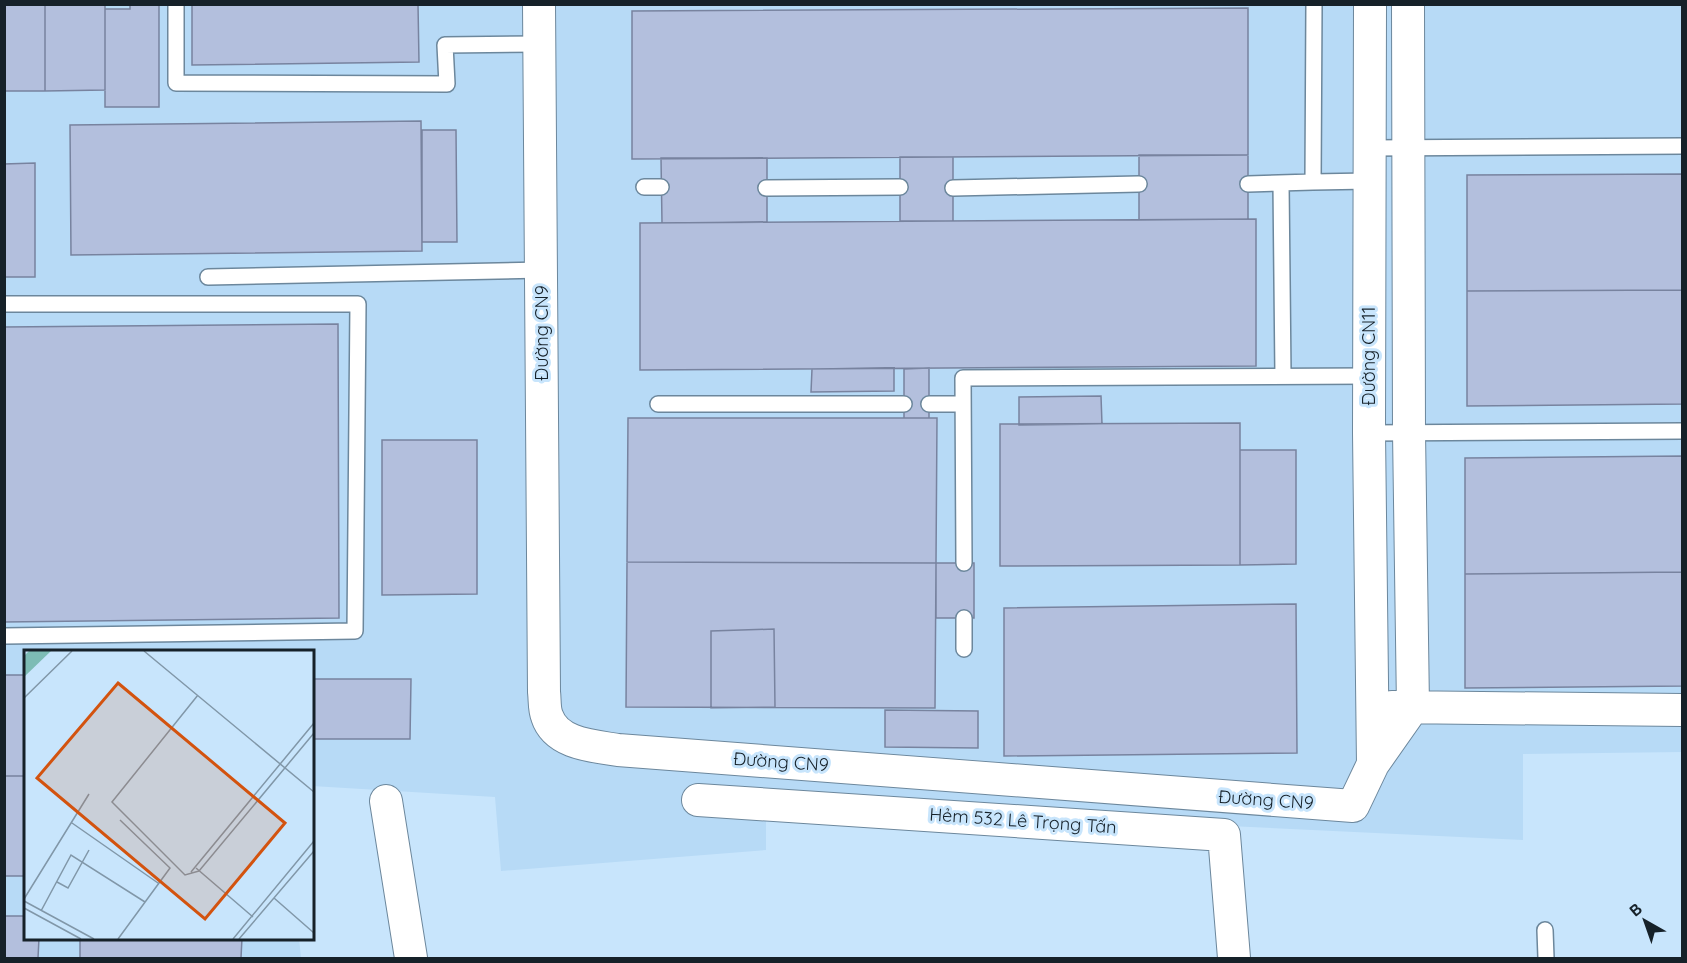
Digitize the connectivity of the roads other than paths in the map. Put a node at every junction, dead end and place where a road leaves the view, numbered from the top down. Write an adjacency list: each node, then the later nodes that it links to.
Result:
1 (176, 4): 6 (lane)
2 (539, 4): 6 (street, Đường CN9)
3 (1314, 4): 11 (lane)
4 (1370, 4): 9 (street, Đường CN11)
5 (1408, 4): 7 (street)
6 (539, 44): 20 (street, Đường CN9)
7 (1409, 147): 8 (lane); 9 (lane); 30 (street)
8 (1683, 147)
9 (1370, 148): 10 (street, Đường CN11)
10 (1369, 181): 11 (lane); 24 (street, Đường CN11)
11 (1313, 182): 12 (lane)
12 (1281, 183): 14 (lane); 23 (lane)
13 (1139, 184): 19 (lane)
14 (1248, 184)
15 (644, 187): 16 (lane)
16 (662, 187)
17 (900, 187): 18 (lane)
18 (766, 188)
19 (953, 188)
20 (542, 270): 21 (lane); 39 (street, Đường CN9)
21 (208, 277)
22 (4, 304): 34 (lane)
23 (1283, 376): 24 (lane); 28 (lane)
24 (1369, 376): 31 (street, Đường CN11)
25 (658, 404): 26 (lane)
26 (904, 404)
27 (929, 404): 28 (lane)
28 (962, 404): 32 (lane)
29 (1683, 431): 30 (lane)
30 (1409, 432): 31 (lane); 36 (street)
31 (1369, 433): 37 (street, Đường CN11)
32 (964, 563)
33 (964, 618): 35 (lane)
34 (4, 636)
35 (964, 649)
36 (1413, 707): 37 (street); 38 (street); 39 (street, Đường CN9)
37 (1373, 708): 39 (street, Đường CN11)
38 (1683, 710)
39 (1373, 764)
40 (698, 800): 44 (street, Hẻm 532 Lê Trọng Tấn)
41 (387, 801): 43 (street)
42 (1545, 930): 45 (lane)
43 (411, 958)
44 (1234, 958)
45 (1546, 958)

